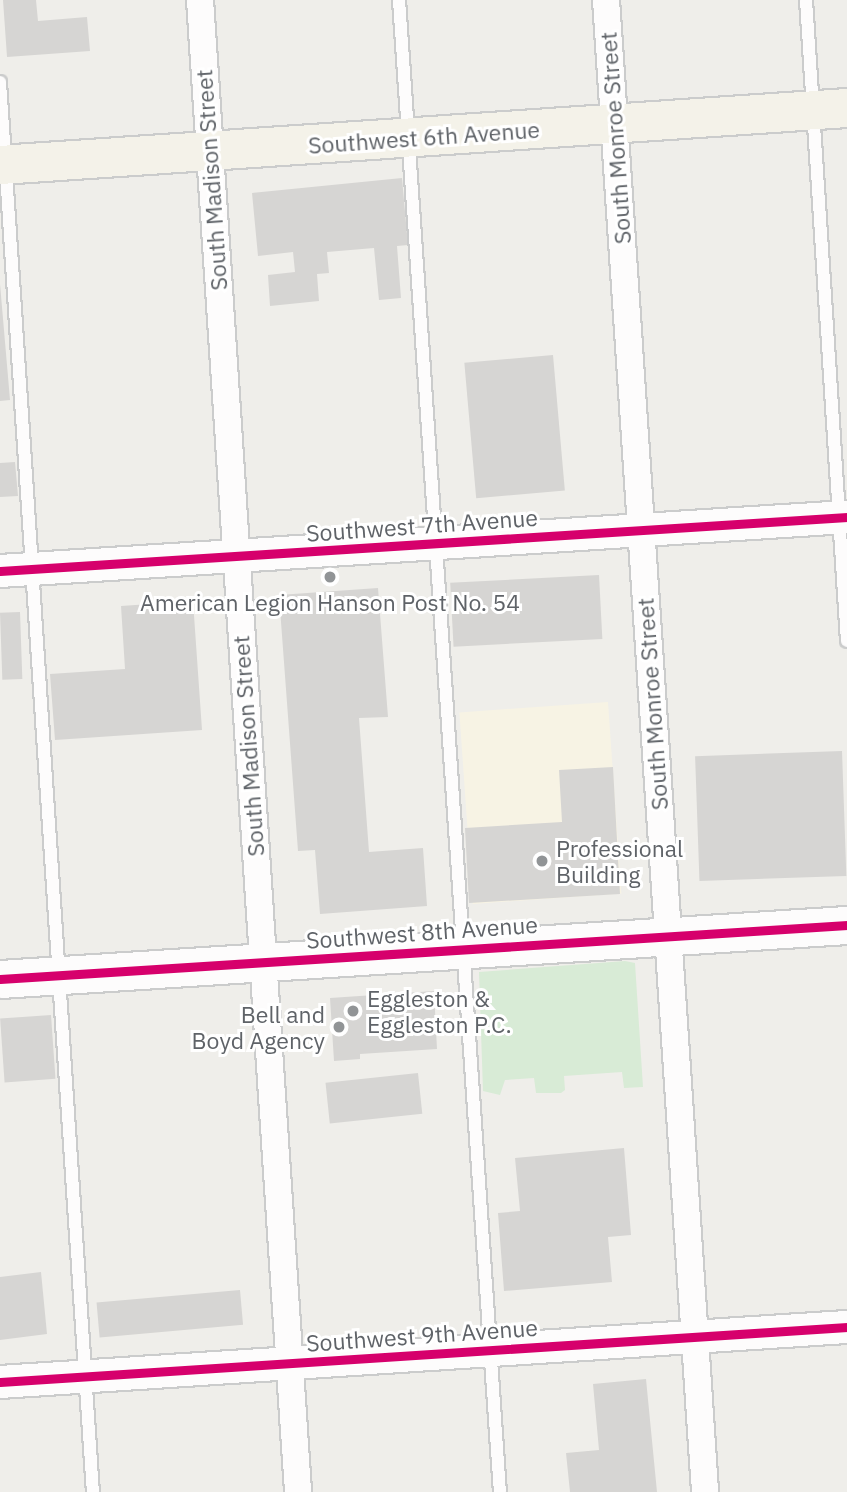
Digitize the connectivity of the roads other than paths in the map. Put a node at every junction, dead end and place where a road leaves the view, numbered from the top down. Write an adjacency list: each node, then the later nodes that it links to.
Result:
1 (200, 0): 9 (street, South Madison Street)
2 (399, 0): 8 (lane)
3 (606, 0): 7 (street, South Monroe Street)
4 (806, 0): 6 (lane)
5 (0, 82): 10 (lane)
6 (830, 109): 7 (main road, Southwest 6th Avenue); 11 (lane)
7 (615, 124): 8 (main road, Southwest 6th Avenue); 12 (street, South Monroe Street)
8 (410, 138): 9 (main road, Southwest 6th Avenue); 13 (lane)
9 (210, 152): 10 (main road, Southwest 6th Avenue); 14 (street, South Madison Street)
10 (3, 165): 15 (lane)
11 (843, 517): 12 (street, Southwest 7th Avenue); 16 (lane)
12 (641, 530): 13 (street, Southwest 7th Avenue); 18 (street, South Monroe Street)
13 (436, 543): 14 (street, Southwest 7th Avenue); 19 (lane)
14 (235, 556): 15 (street, Southwest 7th Avenue); 20 (street, South Madison Street)
15 (15, 570): 21 (lane)
16 (847, 640)
17 (847, 925): 18 (main road, Southwest 8th Avenue)
18 (667, 936): 19 (main road, Southwest 8th Avenue); 24 (street, South Monroe Street)
19 (463, 949): 20 (main road, Southwest 8th Avenue); 25 (lane)
20 (262, 962): 21 (main road, Southwest 8th Avenue); 26 (street, South Madison Street)
21 (59, 975): 22 (main road, Southwest 8th Avenue); 27 (lane)
22 (0, 979)
23 (847, 1327): 24 (street, Southwest 9th Avenue)
24 (695, 1336): 25 (street, Southwest 9th Avenue); 32 (street, South Monroe Street)
25 (490, 1350): 26 (street, Southwest 9th Avenue); 31 (lane)
26 (289, 1363): 27 (street, Southwest 9th Avenue); 30 (street, South Madison Street)
27 (85, 1377): 28 (street, Southwest 9th Avenue); 29 (lane)
28 (0, 1382)
29 (93, 1492)
30 (298, 1492)
31 (500, 1492)
32 (705, 1492)

